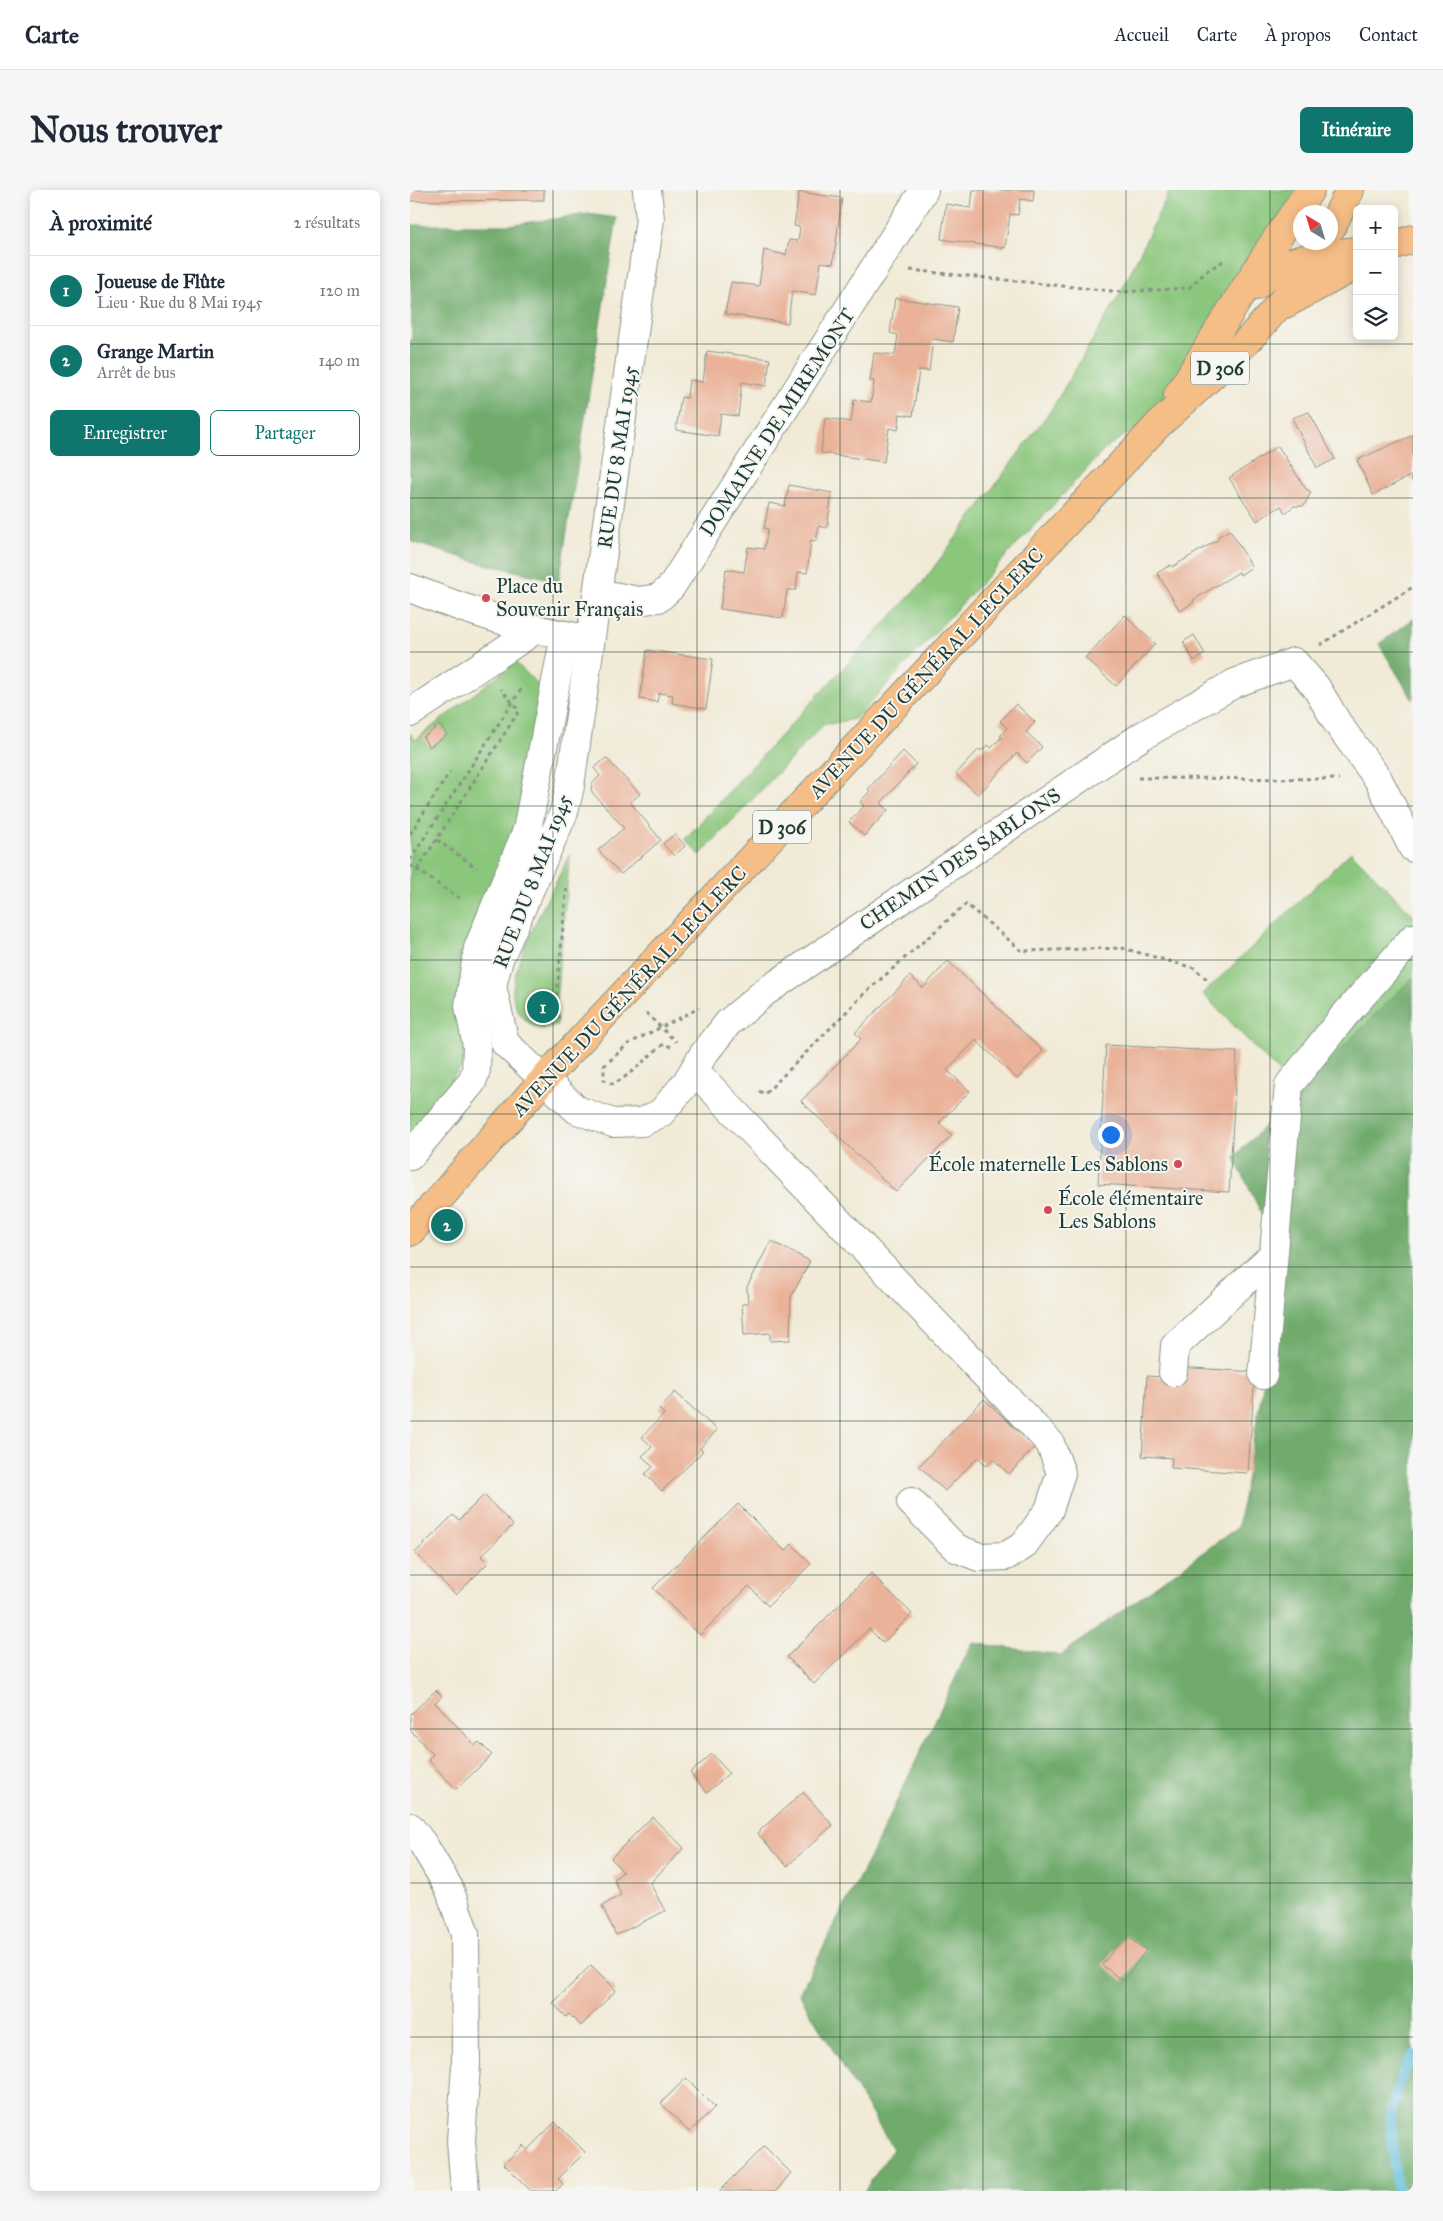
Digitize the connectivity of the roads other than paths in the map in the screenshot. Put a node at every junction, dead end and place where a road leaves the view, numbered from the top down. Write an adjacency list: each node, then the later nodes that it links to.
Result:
1 (647, 190): 19 (street, RUE DU 8 MAI 1945)
2 (899, 190): 8 (street)
3 (924, 190): 8 (street, DOMAINE DE MIREMONT)
4 (1310, 190): 15 (main road, D 306)
5 (1350, 190): 6 (main road)
6 (1338, 213)
7 (1413, 239): 9 (main road)
8 (892, 242): 19 (street, DOMAINE DE MIREMONT)
9 (1398, 244)
10 (1316, 250): 15 (main road)
11 (1318, 250): 16 (main road, D 306)
12 (1338, 250): 13 (main road)
13 (1353, 251)
14 (1353, 267): 16 (main road)
15 (1233, 308): 17 (main road, D 306)
16 (1279, 308): 17 (main road, D 306)
17 (1158, 425): 26 (main road, AVENUE DU GÉNÉRAL LECLERC / D 306)
18 (410, 588): 20 (street)
19 (598, 593): 21 (street, RUE DU 8 MAI 1945)
20 (536, 629): 21 (street); 22 (street)
21 (578, 637): 26 (street, RUE DU 8 MAI 1945); 27 (street)
22 (410, 714)
23 (1413, 848): 25 (street, CHEMIN DES SABLONS)
24 (1413, 938): 29 (street)
25 (694, 1070): 26 (street, CHEMIN DES SABLONS); 32 (street)
26 (544, 1079): 28 (main road, AVENUE DU GÉNÉRAL LECLERC / D 306)
27 (410, 1156)
28 (410, 1232)
29 (1273, 1255): 30 (street); 31 (street)
30 (1173, 1372)
31 (1263, 1375)
32 (911, 1502)
33 (410, 1827): 34 (street)
34 (465, 2191)

